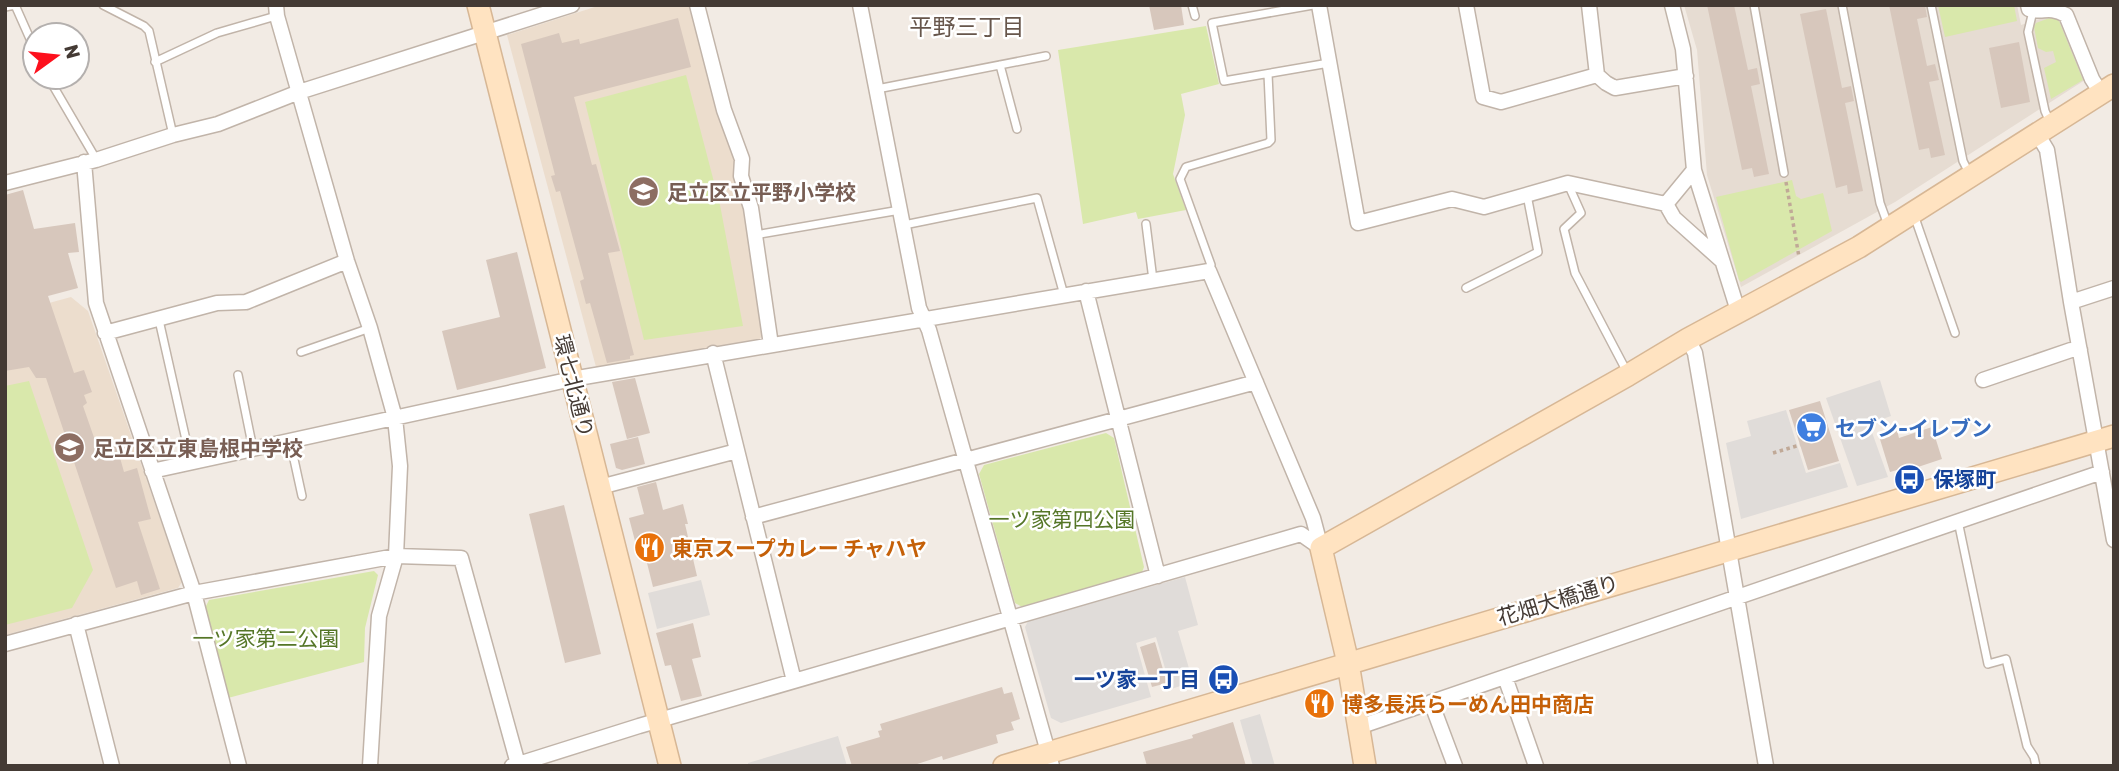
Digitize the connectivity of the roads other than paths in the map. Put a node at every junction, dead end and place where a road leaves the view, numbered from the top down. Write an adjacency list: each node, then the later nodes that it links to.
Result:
1 (103, 5): 22 (lane)
2 (478, 5): 20 (street, 環七北通り)
3 (572, 5): 20 (street)
4 (698, 5): 48 (street)
5 (860, 5): 28 (street)
6 (1192, 5): 18 (lane)
7 (1313, 5): 25 (lane)
8 (1319, 5): 23 (street)
9 (1466, 5): 26 (street)
10 (1589, 5): 26 (street)
11 (1672, 5): 27 (street)
12 (1754, 5): 37 (lane)
13 (1842, 5): 47 (lane)
14 (1931, 5): 38 (lane)
15 (5, 8): 19 (lane)
16 (2030, 8): 29 (street); 33 (lane)
17 (276, 11): 22 (lane); 31 (street)
18 (1195, 16)
19 (22, 21)
20 (484, 33): 31 (street); 71 (street, 環七北通り)
21 (1046, 56): 24 (lane)
22 (155, 62): 34 (lane)
23 (1329, 63): 25 (lane); 41 (street)
24 (1000, 65): 28 (lane); 32 (lane)
25 (1268, 74): 51 (lane)
26 (1597, 75): 27 (street)
27 (1686, 76): 36 (street)
28 (877, 89): 43 (street)
29 (2108, 89): 33 (street)
30 (55, 91): 35 (lane)
31 (299, 92): 34 (street); 50 (street)
32 (1017, 129)
33 (2045, 130): 38 (street); 57 (street)
34 (173, 135): 35 (street)
35 (90, 161): 39 (street); 62 (street)
36 (1695, 170): 42 (street); 49 (street)
37 (1784, 173)
38 (1971, 178): 44 (street)
39 (5, 183)
40 (1568, 183): 41 (street); 42 (street); 70 (lane)
41 (1527, 195): 53 (lane)
42 (1666, 204): 49 (street)
43 (901, 210): 46 (street); 48 (lane)
44 (1913, 214): 47 (street); 63 (lane)
45 (1146, 224): 52 (lane)
46 (904, 225): 56 (lane); 59 (street)
47 (1890, 229): 58 (street)
48 (755, 235): 65 (street)
49 (1721, 260): 58 (street)
50 (346, 261): 60 (street); 61 (street)
51 (1209, 271): 52 (street); 73 (street)
52 (1153, 280): 55 (street)
53 (1466, 288)
54 (2114, 288): 57 (street)
55 (1086, 291): 56 (street); 75 (street)
56 (1064, 295): 59 (street)
57 (2071, 302): 66 (street)
58 (1738, 311): 64 (street)
59 (923, 319): 65 (street); 80 (street)
60 (159, 320): 62 (street); 81 (lane)
61 (370, 328): 67 (lane); 74 (street)
62 (105, 333): 82 (street)
63 (1955, 333)
64 (1688, 339): 70 (street); 90 (street)
65 (771, 345): 68 (street)
66 (2080, 350): 72 (street); 76 (street)
67 (301, 352)
68 (713, 354): 71 (street); 79 (street)
69 (238, 374): 78 (lane)
70 (1628, 375): 89 (street)
71 (572, 379): 74 (street); 84 (street, 環七北通り)
72 (1983, 380)
73 (1256, 382): 75 (street); 89 (street)
74 (395, 418): 77 (street); 91 (street)
75 (1118, 419): 80 (street); 92 (street)
76 (2106, 439): 83 (street); 90 (street, 花畑大橋通り)
77 (289, 441): 78 (street); 85 (lane)
78 (253, 449): 81 (street)
79 (737, 451): 84 (street); 86 (street)
80 (966, 460): 86 (street); 95 (street)
81 (191, 462): 82 (street)
82 (152, 471): 93 (street)
83 (2102, 472): 87 (street); 88 (street)
84 (600, 487): 102 (street, 環七北通り)
85 (302, 496)
86 (753, 517): 100 (street)
87 (1958, 520): 94 (street); 115 (lane)
88 (2114, 540)
89 (1321, 548): 92 (street); 98 (street)
90 (1730, 549): 94 (street); 98 (street, 花畑大橋通り)
91 (396, 556): 93 (street); 105 (street); 108 (street)
92 (1158, 576): 95 (street)
93 (194, 593): 96 (street); 107 (street)
94 (1737, 598): 99 (street); 114 (street)
95 (1010, 619): 100 (street); 104 (street)
96 (76, 624): 97 (street); 106 (street)
97 (5, 644)
98 (1348, 663): 103 (street); 104 (street, 花畑大橋通り)
99 (1505, 677): 101 (street); 113 (street)
100 (794, 681): 102 (street)
101 (1431, 702): 103 (street); 112 (street)
102 (659, 720): 105 (street); 109 (street, 環七北通り)
103 (1359, 727): 111 (street)
104 (1051, 759): 110 (street, 花畑大橋通り)
105 (515, 765)
106 (112, 766)
107 (239, 766)
108 (370, 766)
109 (670, 766)
110 (1004, 766)
111 (1365, 766)
112 (1455, 766)
113 (1536, 766)
114 (1766, 766)
115 (2036, 766)

